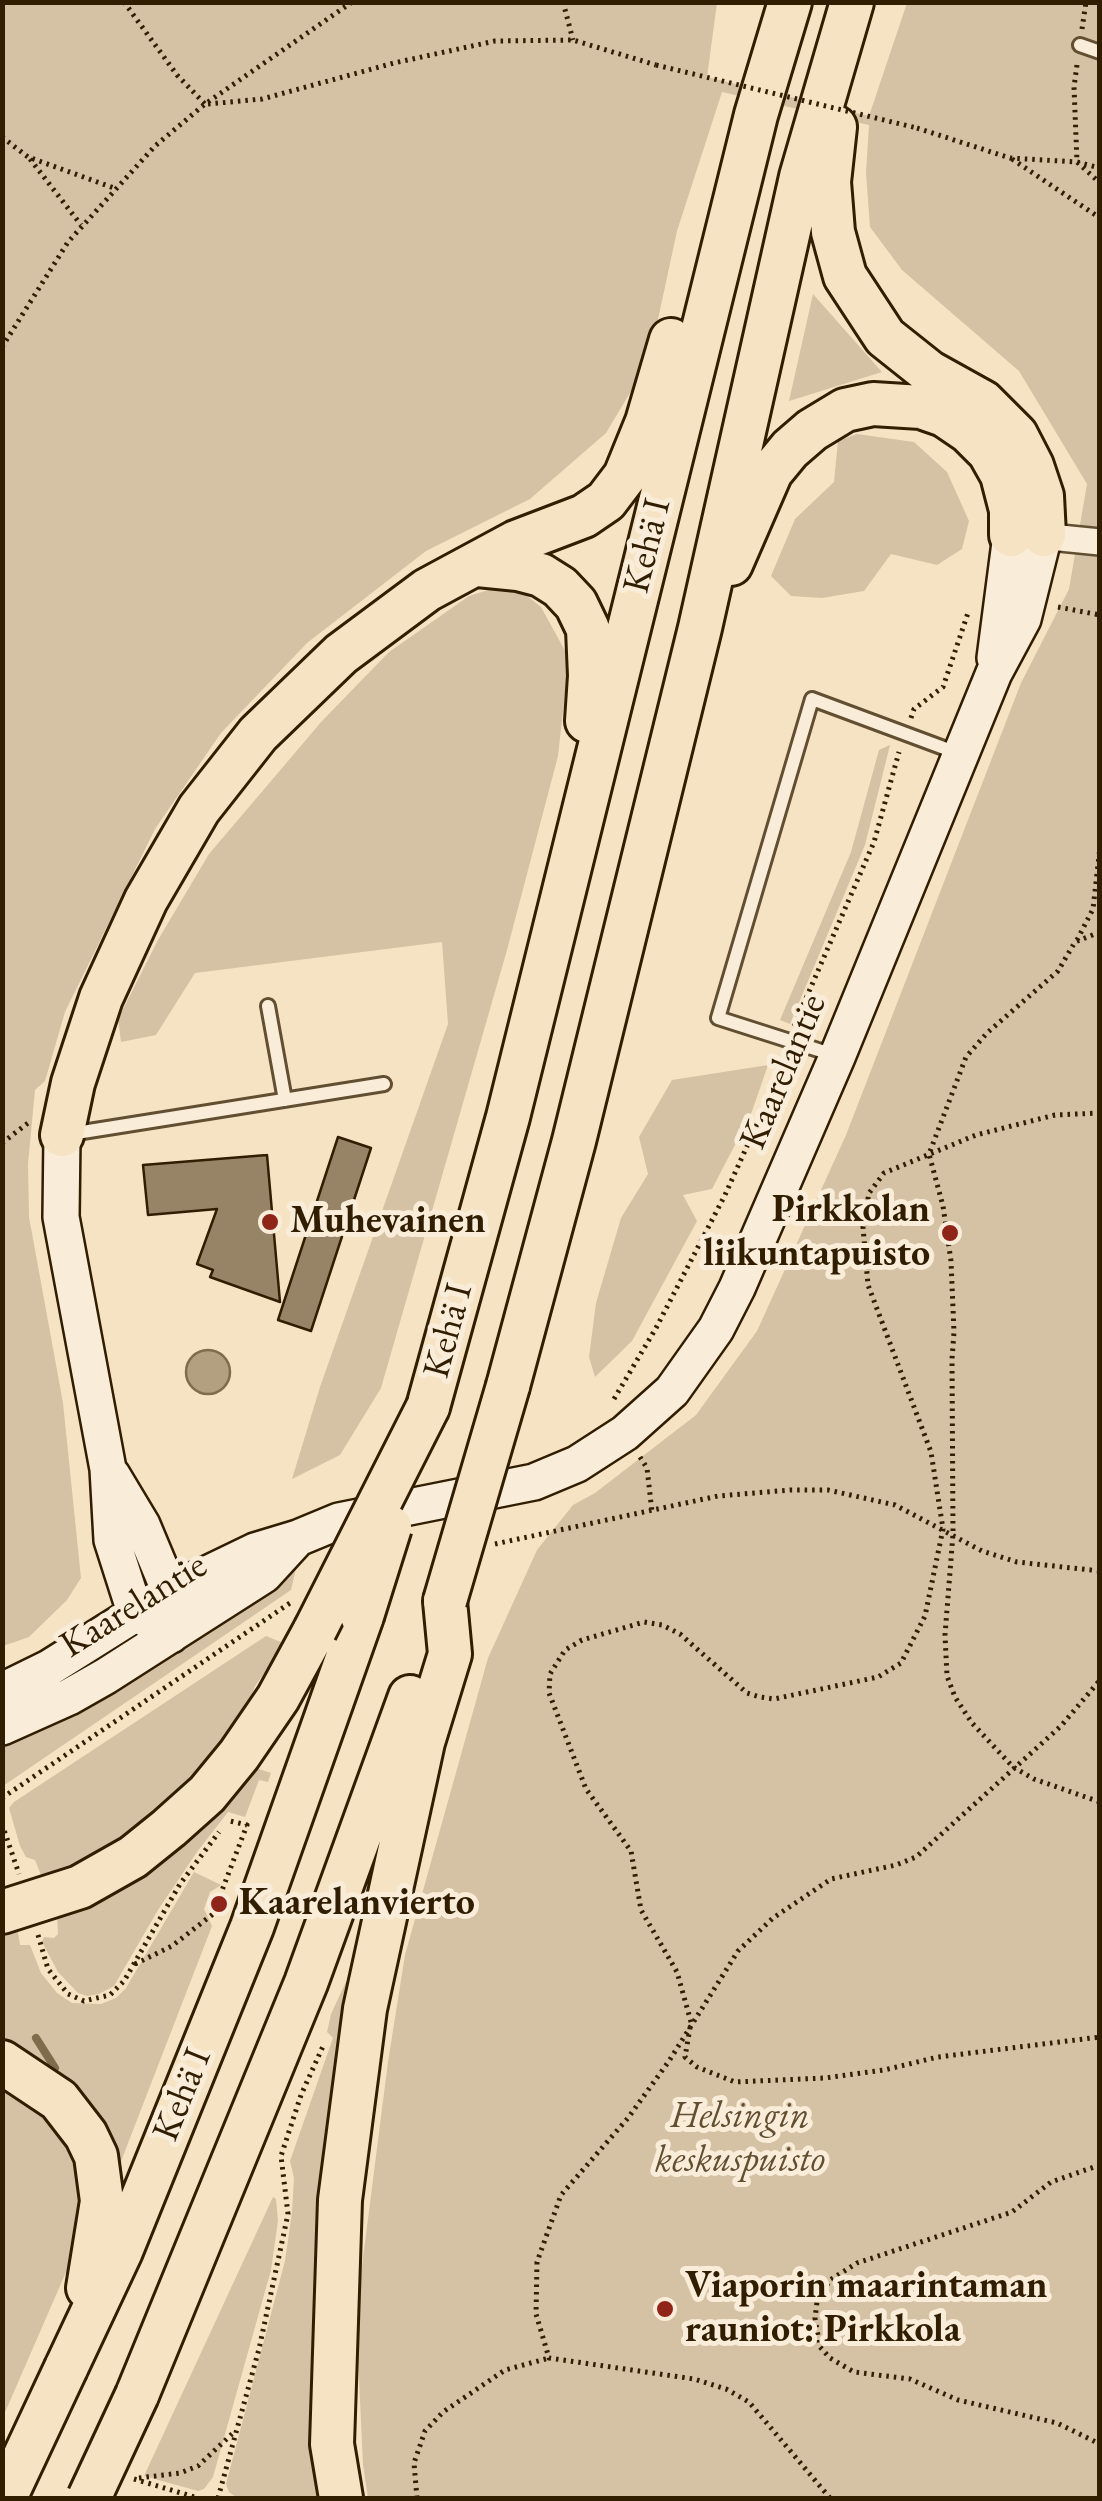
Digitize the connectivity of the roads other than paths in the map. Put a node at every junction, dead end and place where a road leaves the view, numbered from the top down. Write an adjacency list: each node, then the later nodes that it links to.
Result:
1 (790, 2): 5 (highway, Kehä I)
2 (848, 14): 6 (highway); 9 (highway, Kehä I)
3 (1080, 45): 4 (lane)
4 (1100, 52)
5 (756, 115): 8 (highway); 11 (highway, Kehä I)
6 (1028, 535): 7 (street); 9 (highway); 10 (main road, Kaarelantie)
7 (1100, 542)
8 (478, 565): 11 (highway); 16 (highway)
9 (700, 628): 21 (highway, Kehä I, bridge)
10 (962, 754): 13 (main road, Kaarelantie); 13 (lane)
11 (580, 825): 17 (highway, Kehä I)
12 (268, 1006): 15 (lane)
13 (837, 1056): 19 (main road, Kaarelantie)
14 (384, 1084): 15 (lane)
15 (285, 1100): 16 (lane)
16 (47, 1128): 18 (main road)
17 (428, 1407): 26 (highway, bridge); 28 (highway, Kehä I, bridge)
18 (108, 1469): 20 (main road); 22 (main road)
19 (298, 1538): 20 (main road, Kaarelantie); 23 (main road, Kaarelantie)
20 (170, 1592): 22 (main road, Kaarelantie); 23 (main road)
21 (445, 1601): 30 (highway, Kehä I, bridge); 31 (highway)
22 (135, 1612): 23 (main road); 24 (main road, Kaarelantie)
23 (171, 1635): 25 (main road, Kaarelantie)
24 (2, 1691)
25 (2, 1727)
26 (20, 1907)
27 (2, 2062): 28 (highway)
28 (83, 2328): 29 (highway, Kehä I, bridge)
29 (5, 2498)
30 (88, 2498)
31 (341, 2498)

